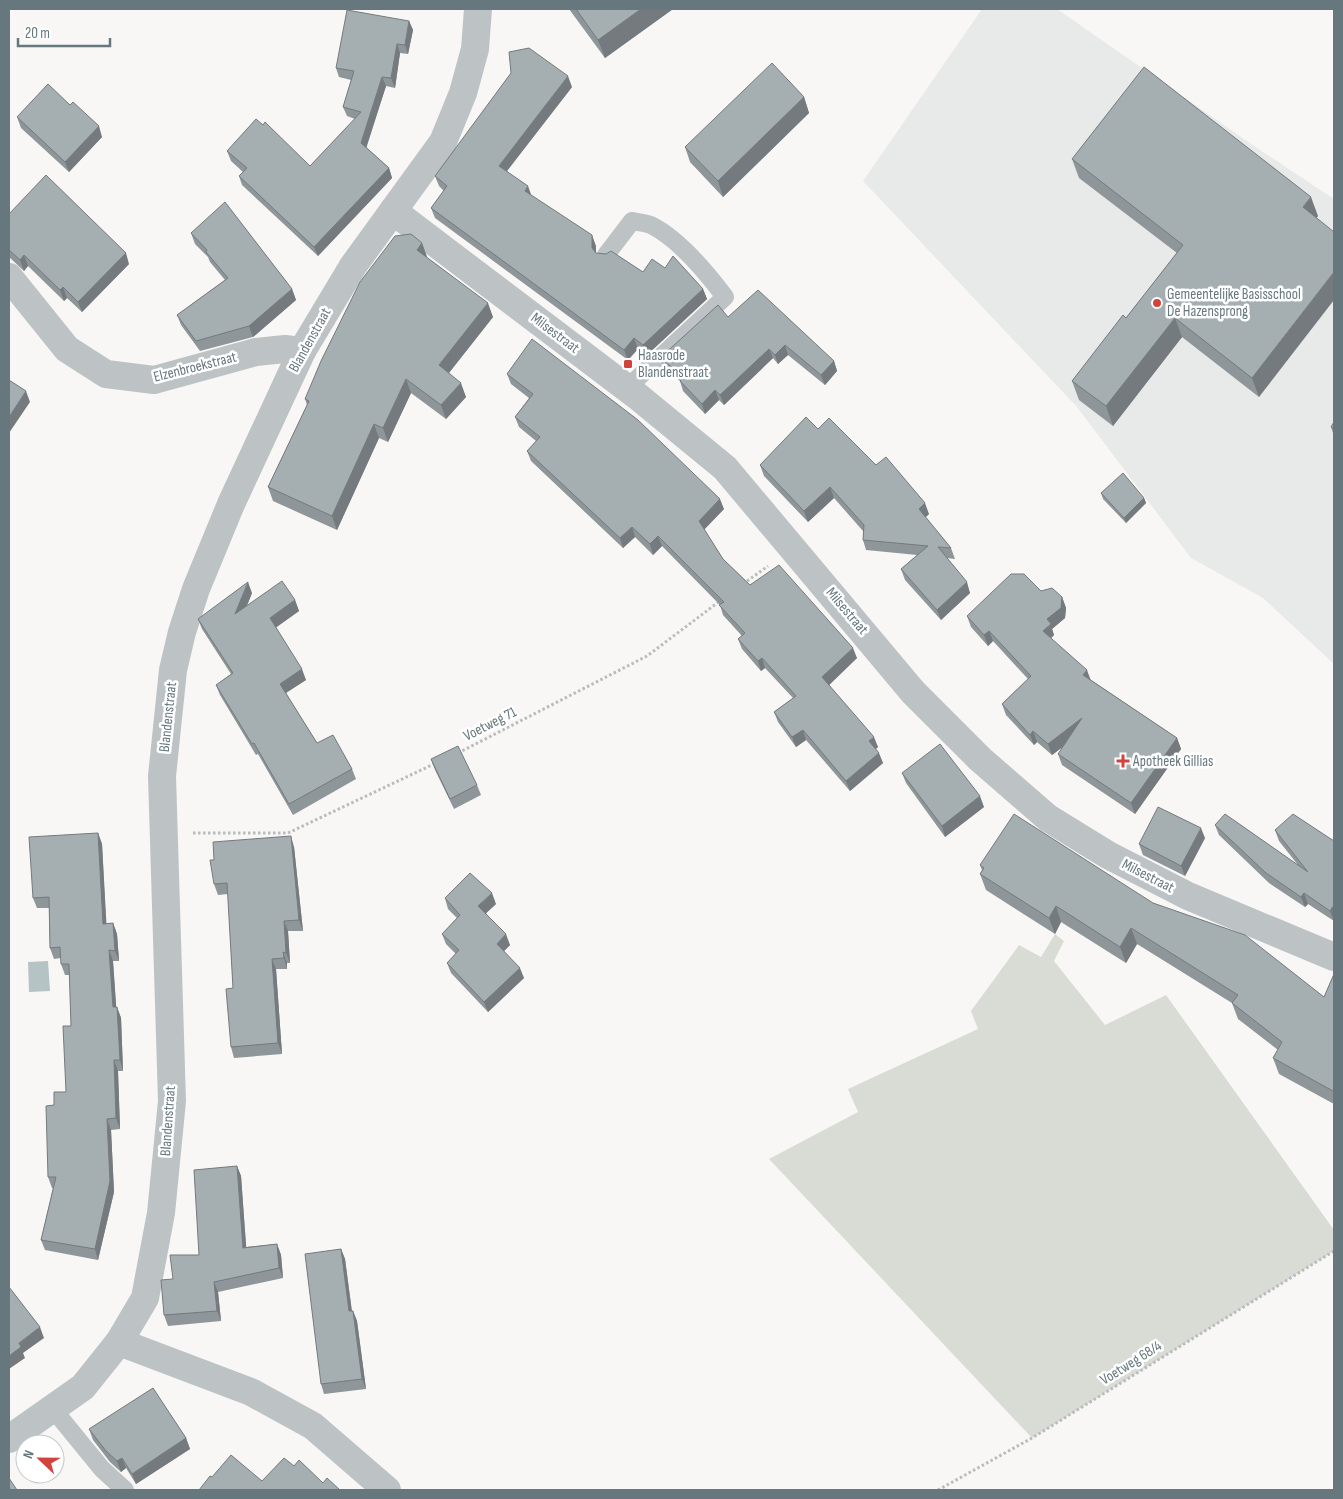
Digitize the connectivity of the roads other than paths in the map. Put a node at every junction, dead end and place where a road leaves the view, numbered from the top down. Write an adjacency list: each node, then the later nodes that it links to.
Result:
1 (478, 9): 2 (street, Blandenstraat)
2 (393, 211): 5 (street, Blandenstraat); 6 (street, Milsestraat)
3 (606, 255): 6 (lane)
4 (9, 277): 5 (street, Elzenbroekstraat)
5 (302, 351): 8 (street, Blandenstraat)
6 (627, 388): 7 (street, Milsestraat)
7 (1334, 957)
8 (119, 1342): 9 (street, Blandenstraat); 12 (street)
9 (53, 1409): 10 (street, Blandenstraat); 11 (lane)
10 (9, 1439)
11 (125, 1490)
12 (387, 1490)

